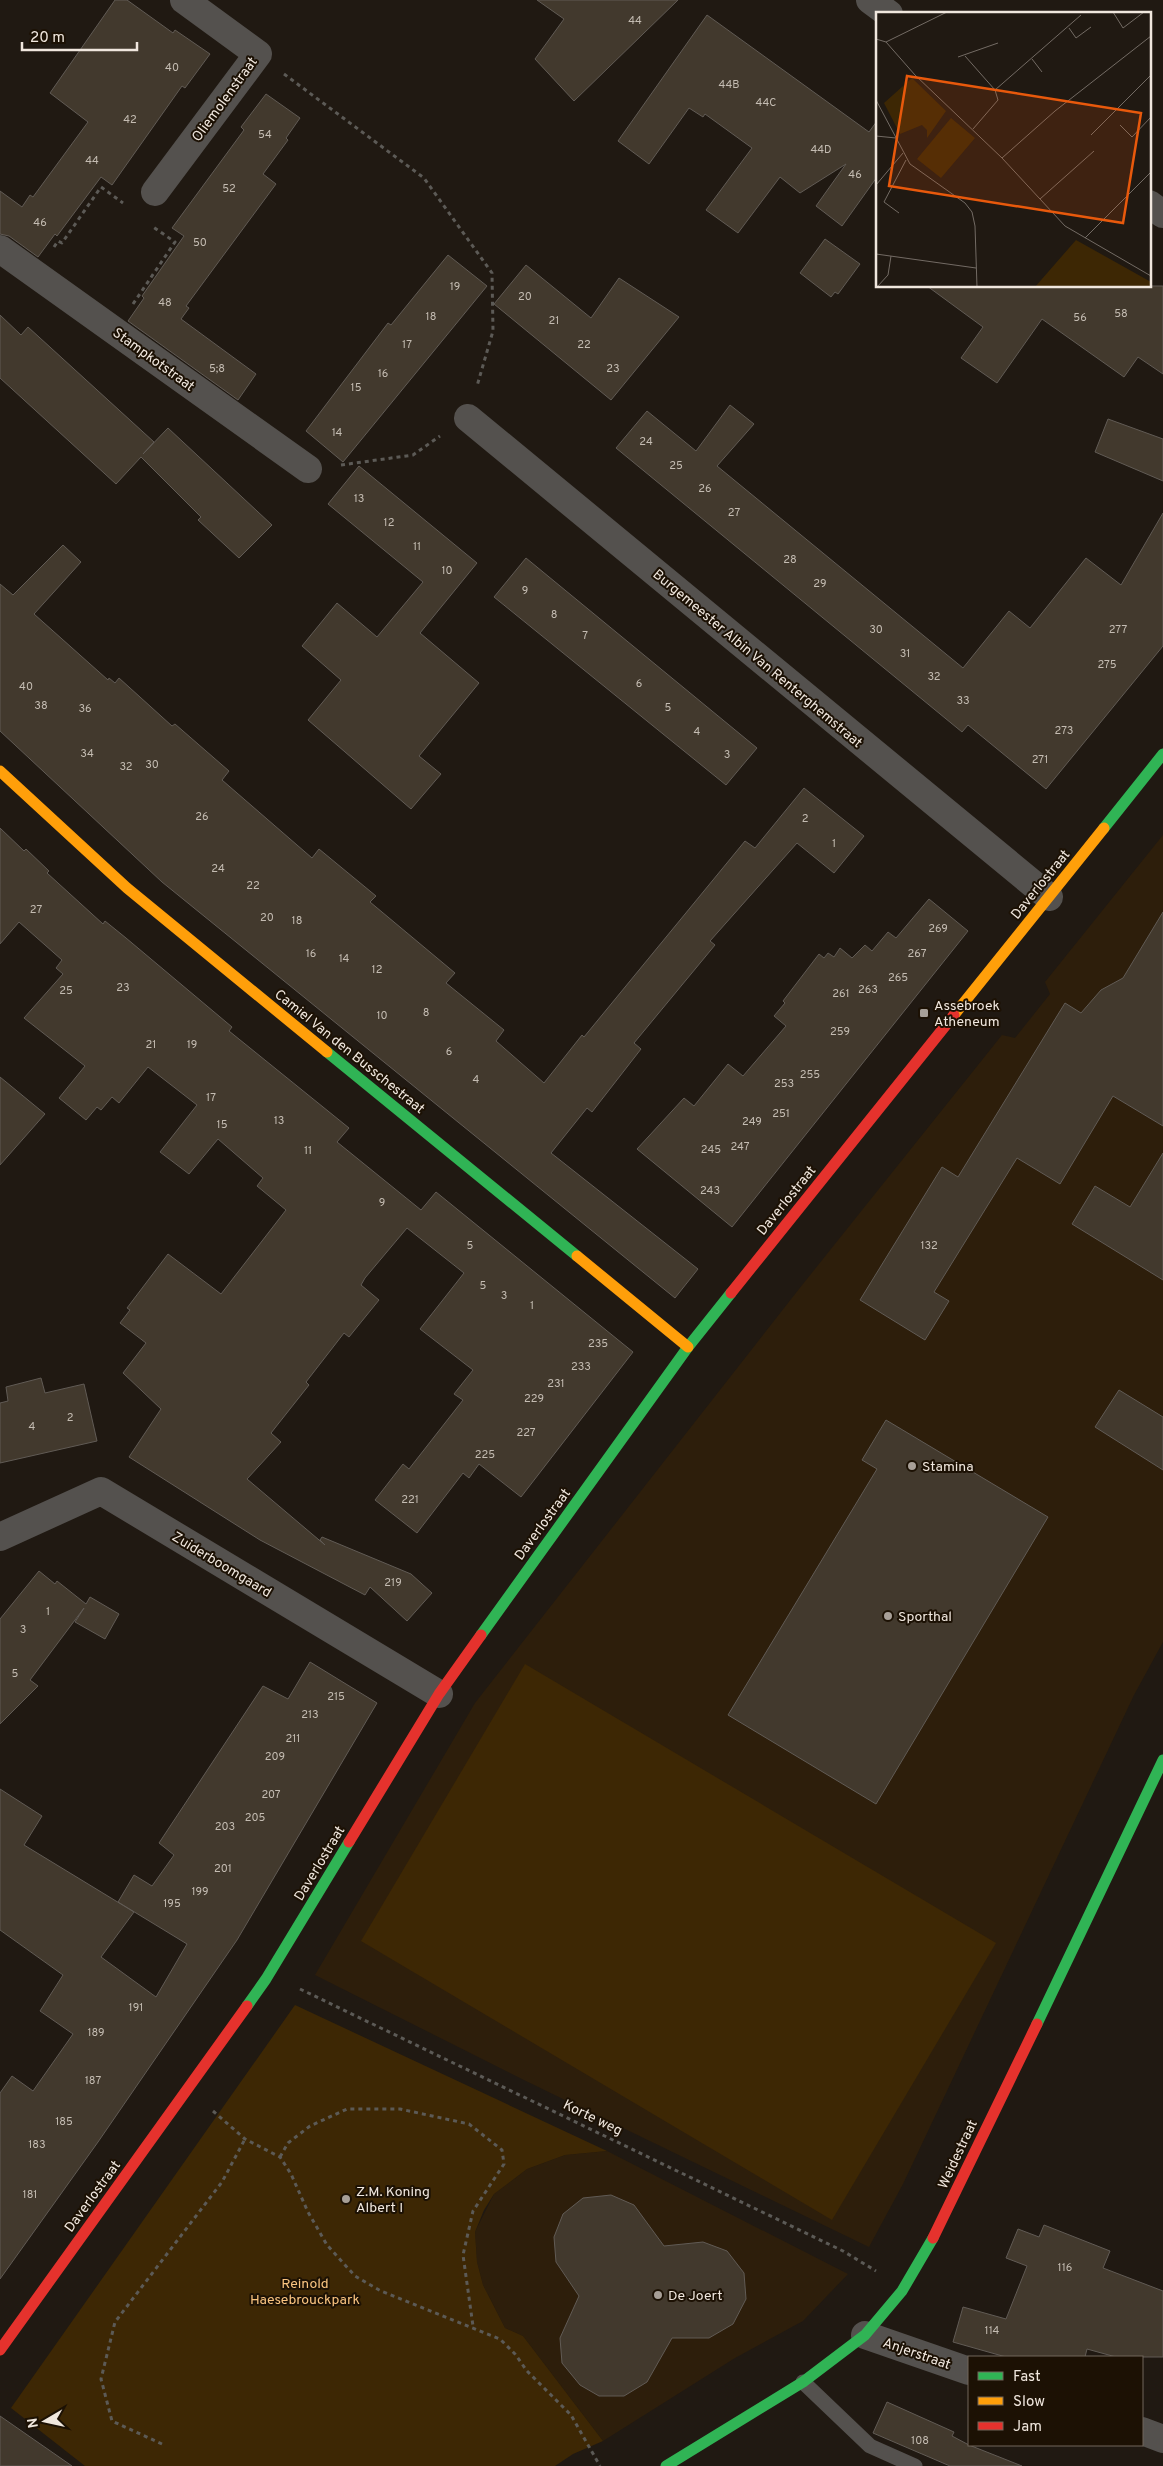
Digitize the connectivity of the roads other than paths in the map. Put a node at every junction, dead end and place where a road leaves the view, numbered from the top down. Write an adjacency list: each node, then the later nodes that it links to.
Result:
1 (184, 0): 4 (street, Oliemolenstraat)
2 (870, 0): 3 (street)
3 (886, 12)
4 (155, 192)
5 (1150, 205): 6 (street)
6 (1163, 214)
7 (0, 249): 9 (street, Stampkotstraat)
8 (468, 418): 12 (street, Burgemeester Albin Van Renterghemstraat)
9 (308, 469)
10 (1163, 754): 12 (street, Daverlostraat)
11 (0, 771): 13 (street, Camiel Van den Busschestraat)
12 (1049, 898): 13 (street, Daverlostraat)
13 (688, 1347): 15 (street, Daverlostraat)
14 (0, 1537): 15 (street, Zuiderboomgaard)
15 (439, 1694): 18 (street, Daverlostraat)
16 (1163, 1760): 17 (street, Weidestraat)
17 (865, 2335): 19 (street, Anjerstraat); 20 (street, Weidestraat)
18 (0, 2350)
19 (968, 2371)
20 (803, 2382): 23 (street, Weidestraat); 24 (lane)
21 (1143, 2432): 22 (street)
22 (1163, 2439)
23 (666, 2466)
24 (915, 2466)

